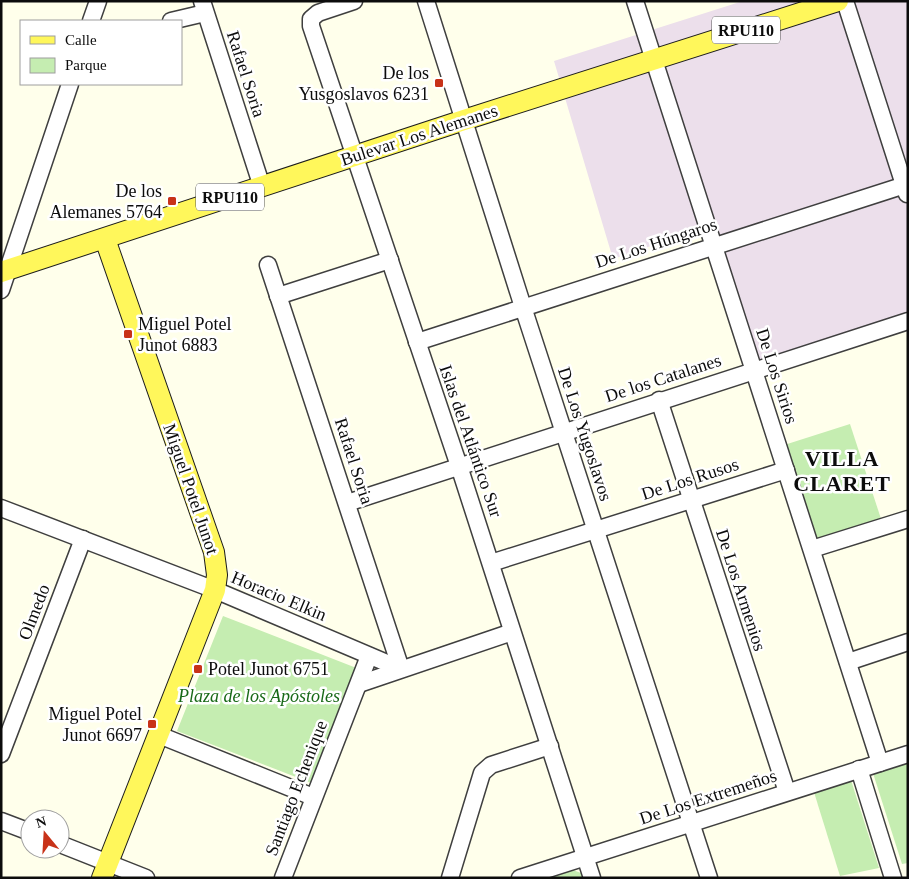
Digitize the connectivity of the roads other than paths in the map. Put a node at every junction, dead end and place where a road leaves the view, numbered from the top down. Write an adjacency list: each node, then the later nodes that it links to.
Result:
1 (98, 1): 8 (street)
2 (354, 1): 13 (street, Islas del Atlántico Sur)
3 (426, 1): 12 (street, De Los Yugoslavos)
4 (635, 1): 10 (street, De Los Sirios)
5 (838, 1): 10 (main road, Bulevar Los Alemanes / RPU110)
6 (845, 1): 15 (street)
7 (203, 7): 9 (street); 14 (street, Rafael Soria)
8 (92, 20)
9 (173, 20)
10 (654, 59): 12 (main road, Bulevar Los Alemanes / RPU110); 17 (street, De Los Sirios)
11 (70, 85): 20 (street)
12 (464, 120): 13 (main road, Bulevar Los Alemanes / RPU110); 23 (street, De Los Yugoslavos)
13 (356, 155): 14 (main road, Bulevar Los Alemanes / RPU110); 18 (street, Islas del Atlántico Sur)
14 (262, 187): 16 (main road, Bulevar Los Alemanes / RPU110)
15 (907, 188): 17 (street, De Los Húngaros)
16 (104, 239): 20 (main road, Bulevar Los Alemanes / RPU110); 39 (main road, Miguel Potel Junot)
17 (714, 245): 23 (street, De Los Húngaros); 26 (street, De Los Sirios)
18 (390, 260): 22 (street); 25 (street, Islas del Atlántico Sur)
19 (268, 265): 22 (street, Rafael Soria)
20 (5, 270): 21 (street)
21 (1, 290)
22 (278, 296): 32 (street, Rafael Soria)
23 (523, 307): 25 (street, De Los Húngaros); 28 (street, De Los Yugoslavos)
24 (908, 321): 26 (street, De los Catalanes)
25 (417, 342): 29 (street, Islas del Atlántico Sur)
26 (754, 369): 27 (street, De los Catalanes); 30 (street, De Los Sirios)
27 (659, 400): 28 (street, De los Catalanes); 31 (street, De Los Armenios)
28 (563, 432): 29 (street, De los Catalanes); 35 (street, De Los Yugoslavos)
29 (459, 466): 32 (street, De los Catalanes); 38 (street, Islas del Atlántico Sur)
30 (786, 470): 31 (street, De Los Rusos); 37 (street, De Los Sirios)
31 (691, 500): 35 (street, De Los Rusos); 52 (street, De Los Armenios)
32 (346, 503): 44 (street, Rafael Soria)
33 (1, 508): 36 (street, Horacio Elkin)
34 (908, 519): 37 (street)
35 (595, 530): 38 (street, De Los Rusos); 55 (street, De Los Yugoslavos)
36 (83, 539): 39 (street, Horacio Elkin); 48 (street, Olmedo)
37 (812, 549): 43 (street, De Los Sirios)
38 (491, 563): 40 (street, Islas del Atlántico Sur)
39 (215, 590): 42 (street, Horacio Elkin); 46 (main road, Miguel Potel Junot)
40 (512, 632): 44 (street); 47 (street, Islas del Atlántico Sur)
41 (908, 642): 43 (street)
42 (369, 656): 44 (street, Horacio Elkin); 45 (street, Santiago Echenique)
43 (848, 662): 50 (street, De Los Sirios)
44 (400, 670): 45 (street)
45 (359, 684): 53 (street, Santiago Echenique)
46 (158, 736): 53 (street); 59 (main road, Miguel Potel Junot)
47 (550, 746): 58 (street, Islas del Atlántico Sur); 62 (street)
48 (1, 754)
49 (908, 754): 50 (street, De Los Extremeños)
50 (880, 763): 51 (street, De Los Extremeños)
51 (859, 769): 52 (street, De Los Extremeños); 66 (street)
52 (787, 792): 55 (street, De Los Extremeños)
53 (313, 797): 61 (street, Santiago Echenique)
54 (1, 821): 56 (street)
55 (691, 823): 58 (street, De Los Extremeños); 65 (street, De Los Yugoslavos)
56 (20, 828)
57 (70, 850): 59 (street)
58 (586, 856): 63 (street, De Los Extremeños); 64 (street, Islas del Atlántico Sur)
59 (104, 870): 60 (street)
60 (146, 878)
61 (283, 878)
62 (450, 878)
63 (520, 878)
64 (592, 878)
65 (709, 878)
66 (893, 878)

